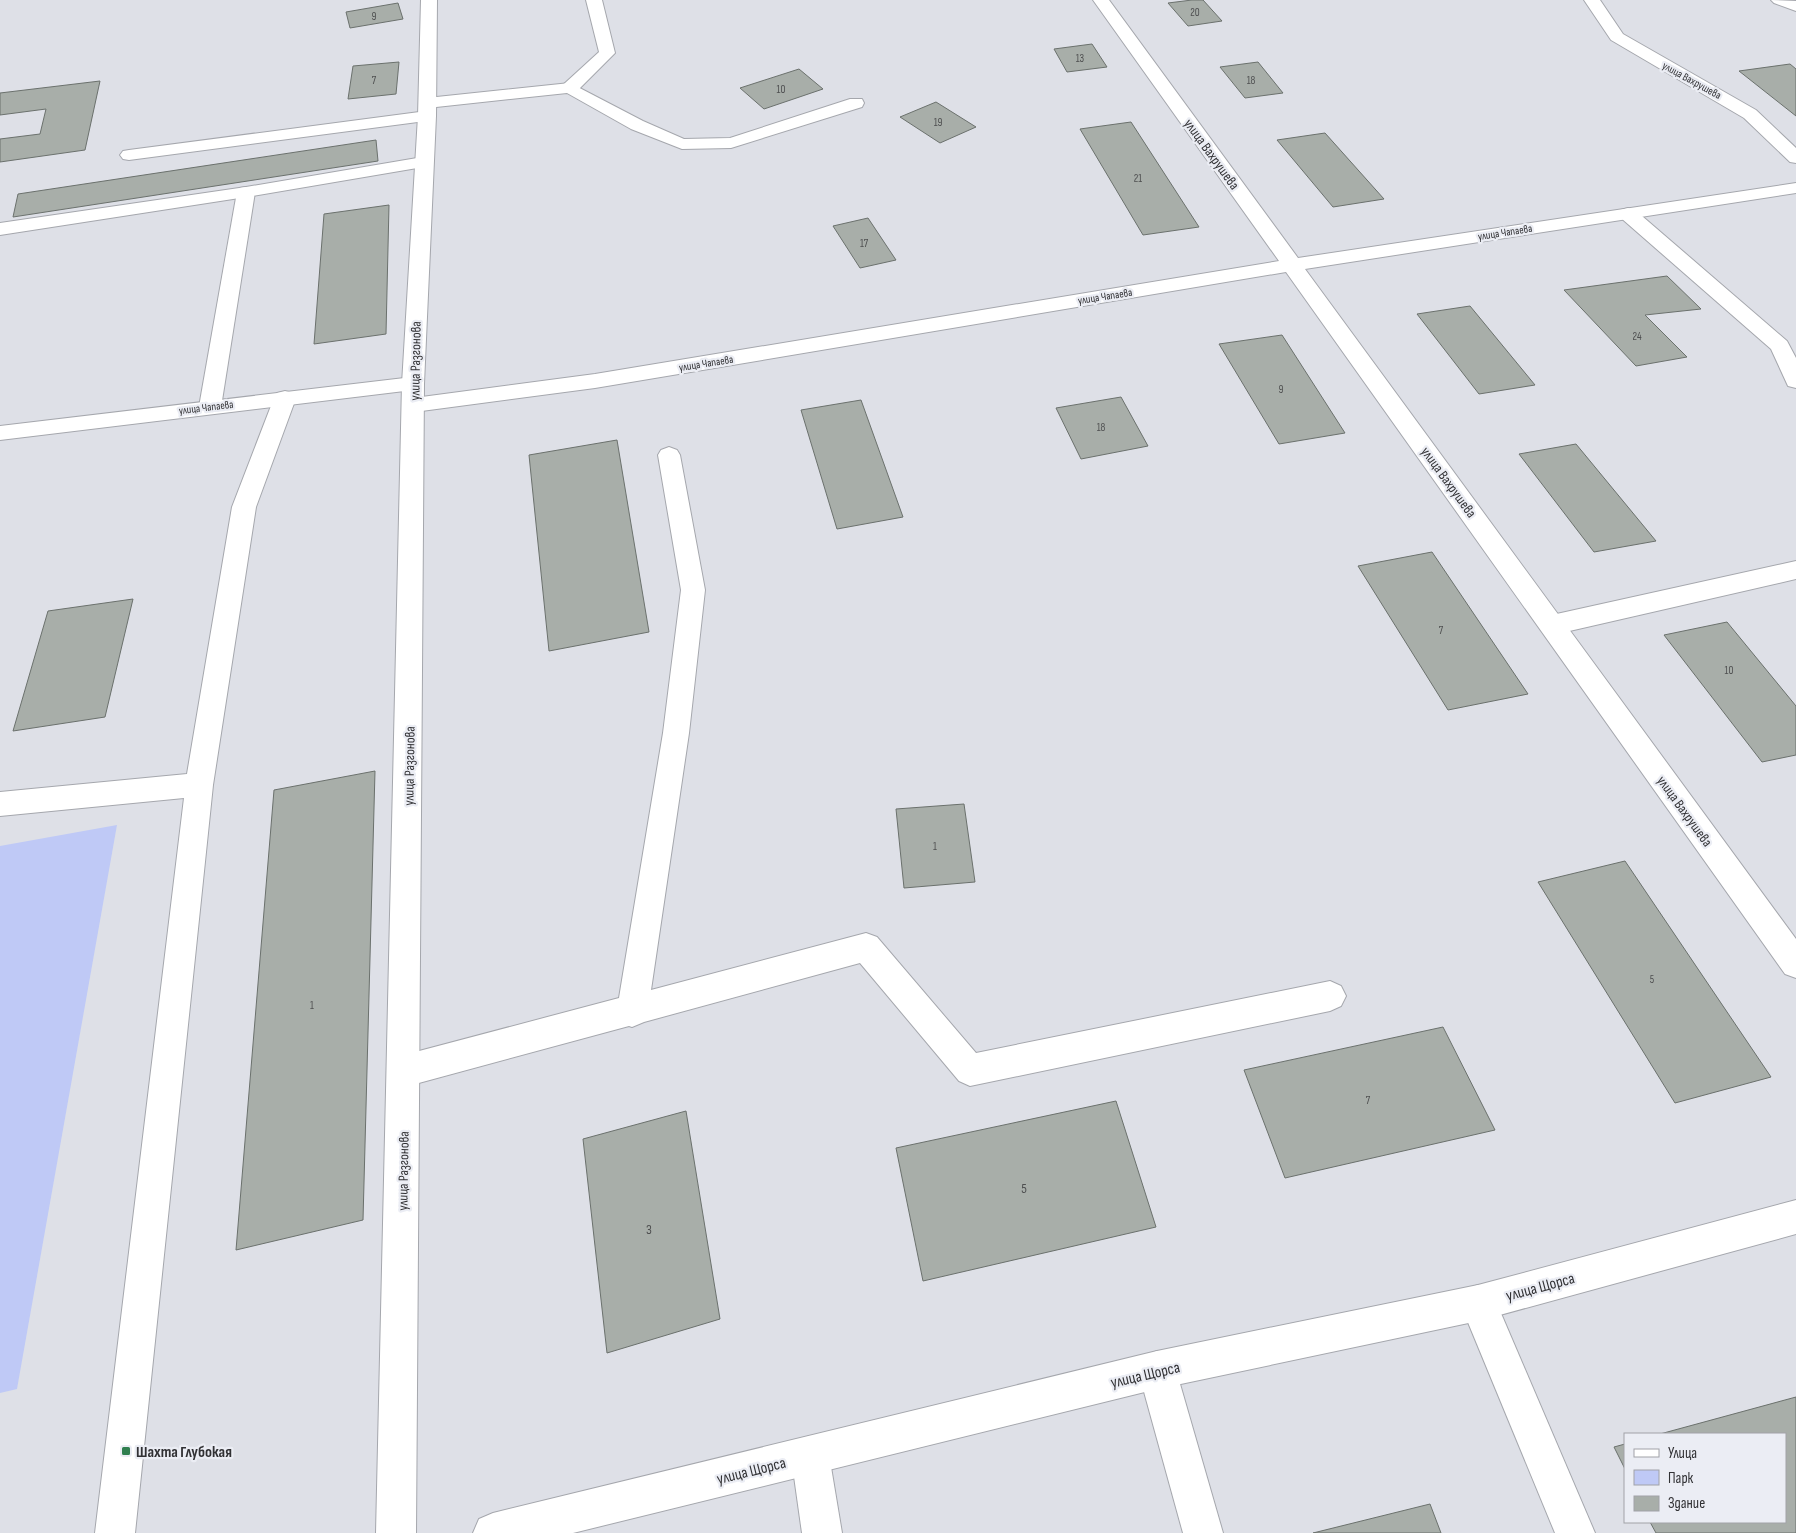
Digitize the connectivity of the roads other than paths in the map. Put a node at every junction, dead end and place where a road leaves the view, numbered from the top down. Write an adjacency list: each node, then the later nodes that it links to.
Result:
1 (429, 0): 9 (street, улица Разгонова)
2 (594, 0): 7 (street)
3 (1102, 0): 17 (street, улица Вахрушева)
4 (1592, 0): 11 (street, улица Вахрушева)
5 (1779, 0): 6 (street)
6 (1796, 6)
7 (570, 88): 8 (street); 9 (street)
8 (856, 102)
9 (427, 110): 10 (street); 12 (street, улица Разгонова)
10 (129, 154)
11 (1796, 158)
12 (423, 162): 14 (street); 19 (street, улица Разгонова)
13 (1796, 188): 15 (street, улица Чапаева)
14 (246, 192): 16 (street); 21 (street)
15 (1628, 214): 17 (street, улица Чапаева); 18 (street)
16 (0, 228)
17 (1292, 266): 19 (street, улица Чапаева); 25 (street, улица Вахрушева)
18 (1796, 381)
19 (414, 394): 20 (street, улица Чапаева); 31 (street, улица Разгонова)
20 (286, 398): 21 (street, улица Чапаева); 26 (street)
21 (210, 406): 22 (street, улица Чапаева)
22 (0, 433)
23 (669, 456): 30 (street)
24 (1796, 570): 25 (street)
25 (1552, 625): 28 (street, улица Вахрушева)
26 (199, 785): 27 (street); 36 (street)
27 (0, 804)
28 (1796, 964)
29 (1330, 996): 30 (street)
30 (632, 1012): 31 (street)
31 (404, 1071): 37 (street, улица Разгонова)
32 (1796, 1217): 33 (street, улица Щорса)
33 (1478, 1303): 34 (street, улица Щорса); 41 (street)
34 (1157, 1370): 35 (street, улица Щорса); 40 (street)
35 (810, 1456): 38 (street, улица Щорса); 39 (street)
36 (115, 1533)
37 (396, 1533)
38 (493, 1533)
39 (822, 1533)
40 (1204, 1533)
41 (1574, 1533)

